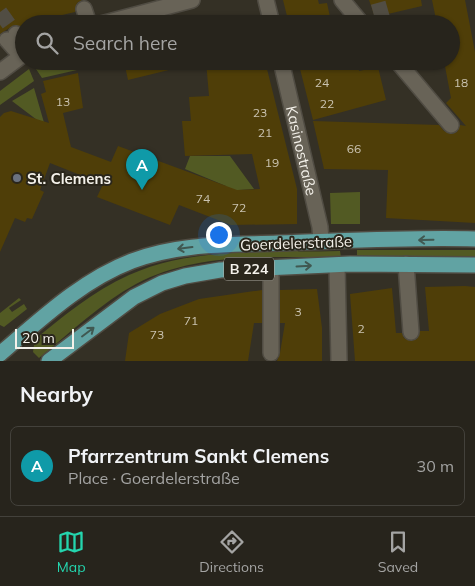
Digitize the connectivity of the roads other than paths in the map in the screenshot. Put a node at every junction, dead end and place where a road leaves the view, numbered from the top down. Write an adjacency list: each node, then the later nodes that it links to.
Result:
1 (192, 0): 6 (street)
2 (266, 0): 7 (street)
3 (342, 0): 8 (street)
4 (84, 9): 5 (street)
5 (86, 15)
6 (135, 15)
7 (270, 15)
8 (354, 15)
9 (15, 50): 12 (street)
10 (283, 70): 15 (street, Kasinostraße)
11 (405, 70): 13 (street)
12 (0, 72)
13 (451, 125)
14 (475, 239): 15 (main road, Goerdelerstraße / B 224, one-way to 15)
15 (321, 242): 21 (main road, Goerdelerstraße / B 224, one-way to 21)
16 (406, 264): 17 (main road, Goerdelerstraße / B 224); 18 (main road, Goerdelerstraße / B 224); 20 (street)
17 (337, 265): 19 (main road, Goerdelerstraße / B 224, one-way to 17); 24 (street)
18 (475, 265)
19 (270, 268): 22 (street); 23 (main road, Goerdelerstraße / B 224, one-way to 19)
20 (410, 332)
21 (0, 354)
22 (271, 354)
23 (49, 361)
24 (339, 361)

